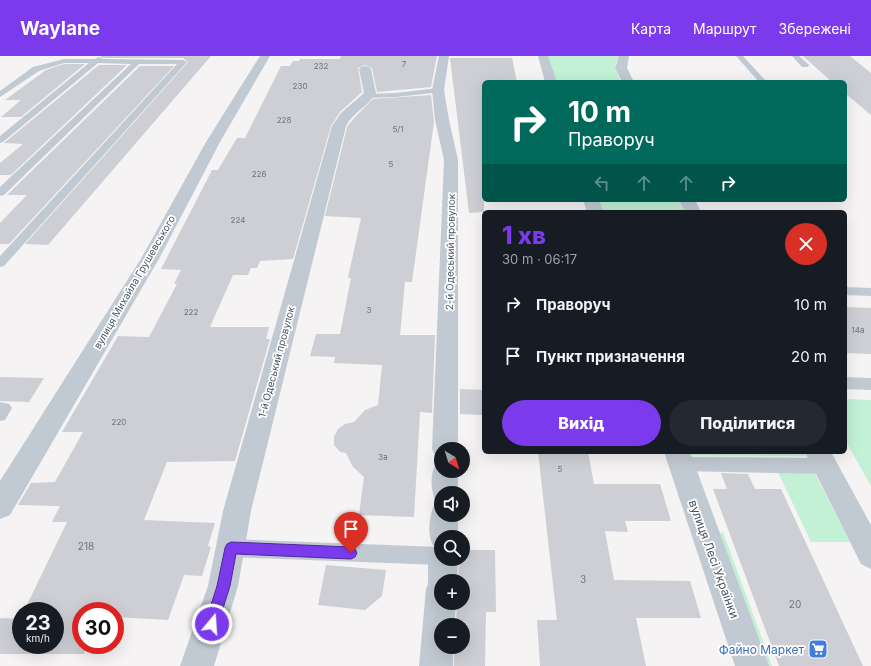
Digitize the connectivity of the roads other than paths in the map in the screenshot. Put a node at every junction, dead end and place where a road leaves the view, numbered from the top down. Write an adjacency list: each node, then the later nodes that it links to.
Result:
1 (265, 56): 29 (street, вулиця Михайла Грушевського)
2 (444, 56): 14 (street, 2-й Одеський провулок)
3 (543, 56): 11 (street)
4 (624, 56): 12 (street)
5 (739, 56): 13 (lane)
6 (795, 56): 9 (lane)
7 (99, 59): 8 (lane); 15 (lane); 17 (lane)
8 (138, 61): 18 (lane); 19 (lane)
9 (805, 65)
10 (365, 69): 16 (street)
11 (550, 80)
12 (627, 80)
13 (761, 80)
14 (438, 90): 16 (lane); 26 (street, 2-й Одеський провулок)
15 (0, 96)
16 (368, 96): 30 (street, 1-й Одеський провулок)
17 (0, 140)
18 (0, 193)
19 (0, 263)
20 (847, 291): 21 (lane)
21 (871, 292)
22 (847, 383): 23 (lane)
23 (871, 384)
24 (0, 408): 25 (lane)
25 (0, 415)
26 (446, 442)
27 (679, 458): 28 (lane); 36 (street, вулиця Лесі Українки)
28 (822, 459): 31 (street)
29 (0, 506)
30 (231, 548): 32 (lane); 34 (street, 1-й Одеський провулок)
31 (871, 554)
32 (434, 556)
33 (440, 610): 35 (street)
34 (197, 666)
35 (436, 666)
36 (752, 666)

